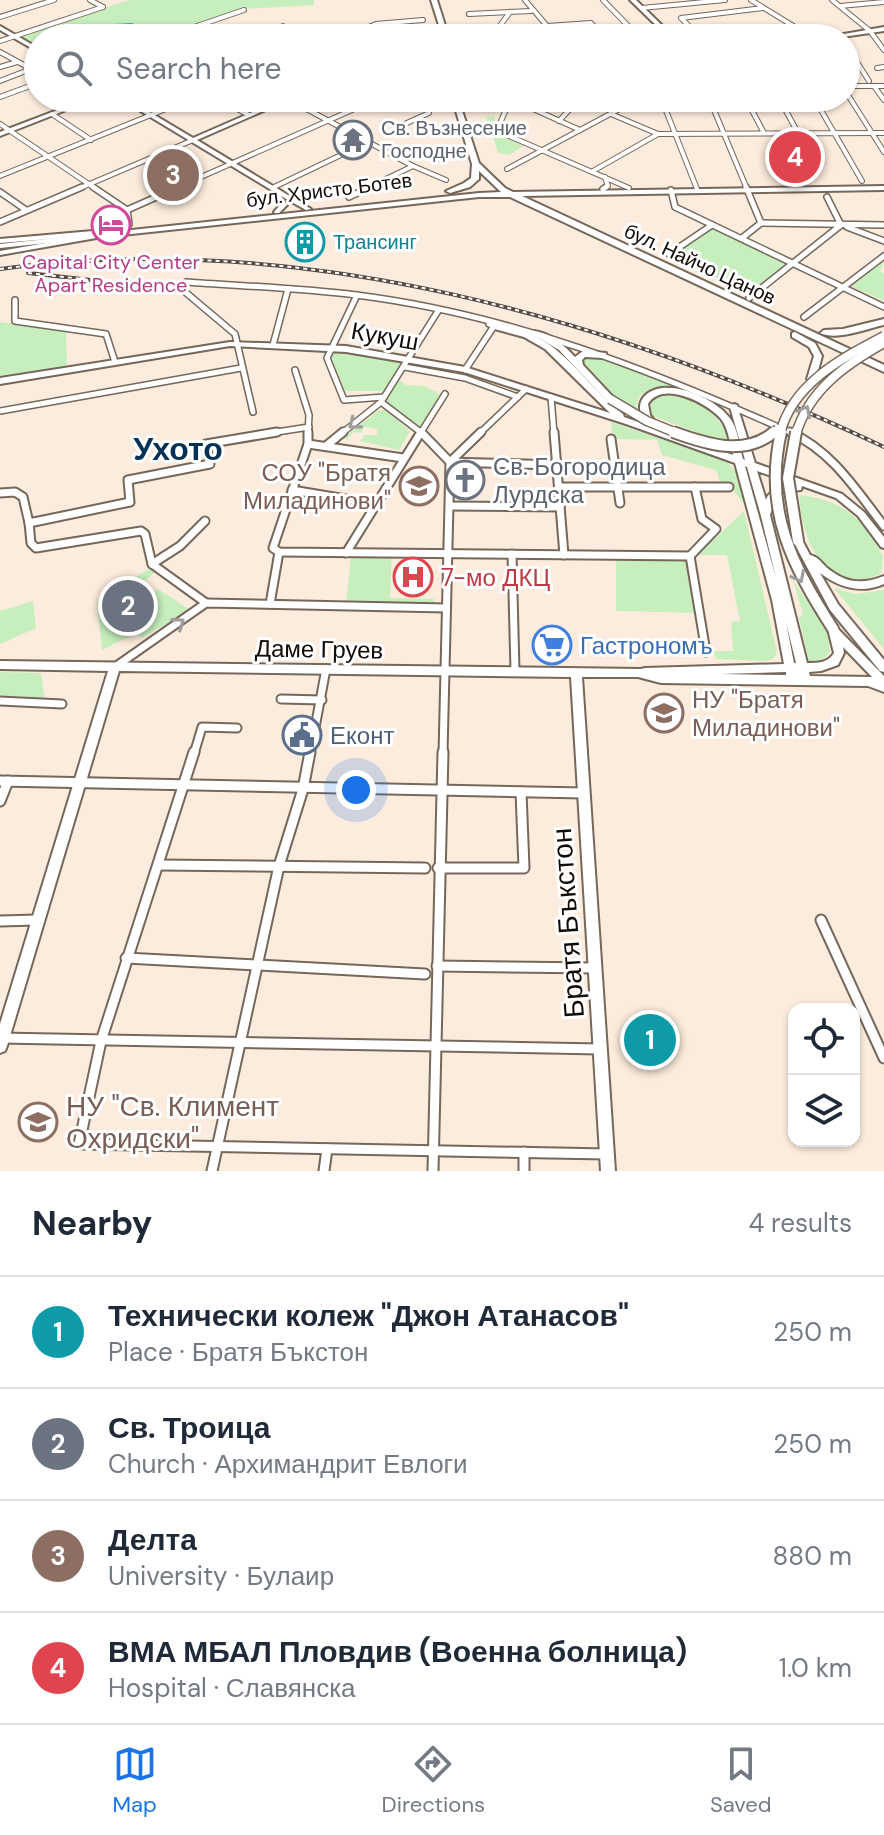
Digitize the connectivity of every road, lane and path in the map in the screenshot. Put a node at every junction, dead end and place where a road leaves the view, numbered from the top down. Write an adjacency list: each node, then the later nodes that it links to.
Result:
1 (24, 0): 15 (street)
2 (54, 0): 15 (street)
3 (90, 0): 22 (street)
4 (432, 0): 25 (main road); 26 (main road)
5 (525, 0): 17 (street)
6 (603, 0): 29 (street)
7 (633, 0): 13 (street)
8 (725, 0): 13 (street)
9 (751, 0): 14 (street)
10 (832, 0): 12 (street)
11 (884, 2): 12 (street)
12 (840, 6): 35 (street)
13 (642, 8): 30 (street)
14 (763, 8): 31 (street); 32 (street)
15 (24, 9): 20 (street)
16 (244, 10): 23 (street)
17 (531, 11): 18 (street); 28 (street)
18 (510, 12): 19 (street); 27 (street)
19 (469, 14)
20 (0, 17)
21 (423, 20): 24 (street)
22 (51, 24)
23 (204, 24)
24 (376, 24)
25 (436, 24)
26 (441, 24)
27 (501, 24)
28 (545, 24)
29 (628, 24)
30 (658, 24)
31 (687, 24)
32 (790, 24)
33 (0, 28): 38 (street)
34 (884, 29): 35 (street)
35 (870, 31): 37 (street); 41 (street)
36 (24, 33): 38 (street)
37 (860, 33)
38 (15, 36): 39 (street); 40 (street)
39 (0, 41)
40 (24, 41)
41 (883, 47)
42 (1, 53): 43 (street)
43 (17, 61): 44 (street); 45 (street)
44 (24, 65)
45 (0, 67)
46 (860, 67): 51 (street)
47 (884, 67): 48 (street)
48 (877, 68)
49 (24, 72): 50 (street)
50 (0, 81)
51 (869, 81)
52 (874, 86): 53 (street); 55 (street); 57 (street)
53 (884, 86)
54 (24, 88): 56 (street)
55 (860, 88)
56 (0, 97)
57 (884, 100)
58 (57, 112): 78 (street)
59 (145, 112): 81 (street)
60 (160, 112): 81 (street)
61 (243, 112): 80 (street)
62 (256, 112): 80 (street)
63 (313, 112): 82 (street)
64 (349, 112): 82 (street)
65 (430, 112): 85 (street)
66 (459, 112): 104 (main road)
67 (466, 112): 123 (main road)
68 (505, 112): 100 (street)
69 (539, 112): 83 (street)
70 (567, 112): 83 (street)
71 (615, 112): 79 (street)
72 (666, 112): 96 (street)
73 (715, 112): 95 (street)
74 (753, 112): 88 (street)
75 (787, 112): 89 (street)
76 (822, 112): 90 (street)
77 (860, 112): 91 (street)
78 (52, 114): 87 (street); 97 (street)
79 (611, 114): 86 (street); 94 (street)
80 (249, 115): 98 (street)
81 (151, 116): 97 (street); 98 (street)
82 (329, 121): 99 (street); 103 (street)
83 (559, 121): 86 (street)
84 (0, 124): 87 (street)
85 (398, 127)
86 (580, 130): 100 (street)
87 (9, 131): 93 (street); 102 (street)
88 (764, 133): 89 (street); 95 (street)
89 (798, 133): 90 (street)
90 (834, 133): 91 (street); 111 (street)
91 (872, 133): 92 (street); 101 (street)
92 (884, 133)
93 (0, 134)
94 (658, 134): 96 (street); 107 (street)
95 (725, 134): 96 (street); 118 (street)
96 (675, 135): 117 (street)
97 (91, 140): 102 (street)
98 (193, 140): 103 (street); 112 (street)
99 (368, 142): 105 (street); 113 (street)
100 (544, 150): 106 (street); 107 (street)
101 (884, 152)
102 (49, 156): 108 (street); 112 (street)
103 (233, 163): 113 (street); 128 (street)
104 (476, 164): 121 (main road); 123 (main road)
105 (413, 166): 110 (street); 125 (street)
106 (507, 169)
107 (593, 171): 109 (street)
108 (0, 176)
109 (605, 177): 114 (street); 116 (street)
110 (446, 180)
111 (862, 181)
112 (89, 183): 127 (street); 128 (street)
113 (272, 188): 129 (street); 131 (street)
114 (629, 188): 116 (main road, бул. Христо Ботев); 119 (main road, бул. Христо Ботев)
115 (884, 188): 118 (main road, бул. Христо Ботев)
116 (603, 189): 123 (main road, бул. Христо Ботев)
117 (697, 189): 118 (main road, бул. Христо Ботев); 120 (main road, бул. Христо Ботев)
118 (747, 189): 134 (street)
119 (649, 190): 120 (main road, бул. Христо Ботев); 124 (main road, бул. Христо Ботев)
120 (671, 190): 136 (street)
121 (450, 191): 123 (main road, бул. Христо Ботев); 129 (main road, бул. Христо Ботев)
122 (0, 192): 127 (street)
123 (512, 192): 124 (main road, бул. Христо Ботев); 129 (main road, бул. Христо Ботев); 130 (main road, бул. Найчо Цанов); 139 (main road, бул. Найчо Цанов)
124 (557, 194): 130 (main road)
125 (349, 197)
126 (827, 197): 137 (street)
127 (26, 210): 132 (street)
128 (127, 210): 135 (street)
129 (310, 211): 131 (main road, бул. Христо Ботев); 133 (main road, бул. Христо Ботев)
130 (559, 211): 151 (main road, бул. Найчо Цанов)
131 (277, 212): 133 (main road, бул. Христо Ботев)
132 (0, 222)
133 (206, 222): 140 (main road, бул. Христо Ботев)
134 (761, 223): 137 (street); 141 (street)
135 (129, 224)
136 (712, 225): 141 (street); 145 (street)
137 (841, 225): 138 (street); 142 (street); 147 (street)
138 (884, 225)
139 (579, 228): 172 (main road, бул. Найчо Цанов); 175 (main road)
140 (108, 234): 143 (main road, бул. Христо Ботев); 143 (street); 144 (street)
141 (742, 238): 147 (street)
142 (884, 241)
143 (0, 244)
144 (0, 253)
145 (669, 254)
146 (884, 256): 148 (street)
147 (794, 262): 148 (street); 151 (street)
148 (844, 286): 153 (street); 155 (street)
149 (288, 289): 150 (street); 163 (street); 164 (street)
150 (357, 295): 154 (street); 165 (street)
151 (749, 298): 160 (main road, бул. Найчо Цанов)
152 (15, 300): 168 (street)
153 (884, 307)
154 (438, 311): 156 (street); 169 (street)
155 (804, 317)
156 (480, 321): 158 (street); 159 (street)
157 (884, 322): 160 (main road)
158 (494, 326): 174 (street); 186 (street)
159 (537, 333): 166 (street); 170 (street)
160 (824, 333): 167 (main road, бул. Найчо Цанов)
161 (884, 336): 175 (street, bridge)
162 (884, 343): 212 (street, one-way to 162, bridge)
163 (238, 344): 164 (street, Кукуш); 168 (street, Кукуш); 171 (street)
164 (273, 345): 165 (street, Кукуш)
165 (331, 347): 169 (street, Кукуш); 181 (street)
166 (603, 355): 170 (street); 182 (street)
167 (884, 361)
168 (115, 362): 176 (street, Кукуш)
169 (407, 363): 174 (street, Кукуш); 179 (street); 181 (street)
170 (579, 367): 187 (street, bridge)
171 (241, 368): 183 (street); 184 (street)
172 (884, 369)
173 (295, 370): 188 (street)
174 (465, 370): 177 (street, Кукуш)
175 (812, 379): 185 (street, bridge)
176 (0, 381)
177 (526, 389): 179 (street); 180 (street, Кукуш)
178 (445, 394): 189 (street)
179 (518, 397): 194 (street)
180 (551, 397): 186 (street, Кукуш); 196 (street)
181 (383, 400): 189 (street); 192 (street, one-way to 192)
182 (734, 407): 195 (street); 211 (street)
183 (0, 411)
184 (253, 412)
185 (784, 421): 187 (street, bridge); 225 (street, one-way to 225, bridge)
186 (629, 422): 195 (street, Кукуш)
187 (654, 424): 195 (street)
188 (309, 427): 191 (street); 210 (street)
189 (420, 432): 193 (street); 194 (street)
190 (611, 439): 198 (street)
191 (308, 444): 192 (street); 201 (street)
192 (326, 446): 193 (street)
193 (403, 458): 205 (street)
194 (450, 462): 196 (street); 206 (street)
195 (746, 462): 203 (street, Кукуш); 208 (street); 234 (street)
196 (557, 465): 197 (street)
197 (559, 487): 198 (street); 207 (street)
198 (618, 487): 199 (street); 204 (street)
199 (695, 487): 200 (street); 219 (street)
200 (729, 487)
201 (292, 490): 205 (street); 214 (street)
202 (0, 493): 210 (street)
203 (839, 496): 208 (street); 213 (street)
204 (620, 503)
205 (376, 504): 215 (street)
206 (450, 506): 207 (street); 216 (street)
207 (560, 507): 218 (street)
208 (766, 516): 235 (street)
209 (205, 521): 220 (street)
210 (29, 523): 220 (street)
211 (884, 526)
212 (798, 541): 221 (street); 229 (street)
213 (884, 544)
214 (276, 550): 215 (street); 223 (street)
215 (346, 553): 216 (street)
216 (447, 553): 217 (street); 224 (street)
217 (512, 554): 218 (street); 232 (street)
218 (564, 555): 219 (street)
219 (690, 556): 226 (street)
220 (152, 564): 222 (street)
221 (884, 580)
222 (206, 603): 223 (street); 228 (street, one-way to 222)
223 (270, 604): 224 (street)
224 (446, 608): 231 (street)
225 (833, 629): 235 (street); 236 (street)
226 (706, 652)
227 (0, 665): 228 (street, Даме Груев)
228 (115, 667): 230 (street, Даме Груев); 243 (street)
229 (884, 668)
230 (326, 669): 231 (street, Даме Груев); 238 (street)
231 (445, 671): 232 (street, Даме Груев); 246 (street)
232 (515, 671): 233 (street, Даме Груев)
233 (576, 673): 234 (street, Даме Груев); 248 (street, Братя Бъкстон)
234 (791, 674): 235 (street, Даме Груев)
235 (804, 674): 236 (street, Даме Груев)
236 (884, 685)
237 (281, 699): 238 (street)
238 (322, 700): 245 (street)
239 (0, 701): 240 (street)
240 (62, 704)
241 (237, 728): 244 (street)
242 (4, 781): 243 (street); 249 (street)
243 (79, 782): 244 (street); 254 (street)
244 (186, 784): 245 (street); 250 (street)
245 (303, 789): 246 (street); 251 (street)
246 (441, 790): 247 (street); 253 (street)
247 (521, 792): 248 (street); 253 (street)
248 (584, 793): 260 (street, Братя Бъкстон)
249 (0, 801)
250 (160, 865): 251 (street); 257 (street)
251 (279, 866): 252 (street); 258 (street)
252 (425, 868)
253 (438, 868): 259 (street)
254 (37, 920): 256 (street); 262 (street)
255 (821, 920): 267 (street)
256 (0, 921)
257 (126, 958): 258 (street); 263 (street)
258 (259, 965): 261 (street); 264 (street)
259 (437, 966): 260 (street); 265 (street)
260 (595, 968): 266 (street, Братя Бъкстон)
261 (425, 974)
262 (1, 1041): 263 (street)
263 (101, 1041): 264 (street); 268 (street)
264 (242, 1042): 265 (street); 268 (street)
265 (435, 1046): 266 (street); 270 (street)
266 (600, 1049): 272 (street, Братя Бъкстон)
267 (884, 1058)
268 (217, 1146): 269 (street); 273 (street)
269 (327, 1149): 270 (street); 274 (street)
270 (433, 1149): 271 (street); 275 (street)
271 (524, 1152): 272 (street); 276 (street)
272 (607, 1154): 277 (street, Братя Бъкстон)
273 (212, 1171)
274 (324, 1171)
275 (433, 1171)
276 (524, 1171)
277 (608, 1171)

